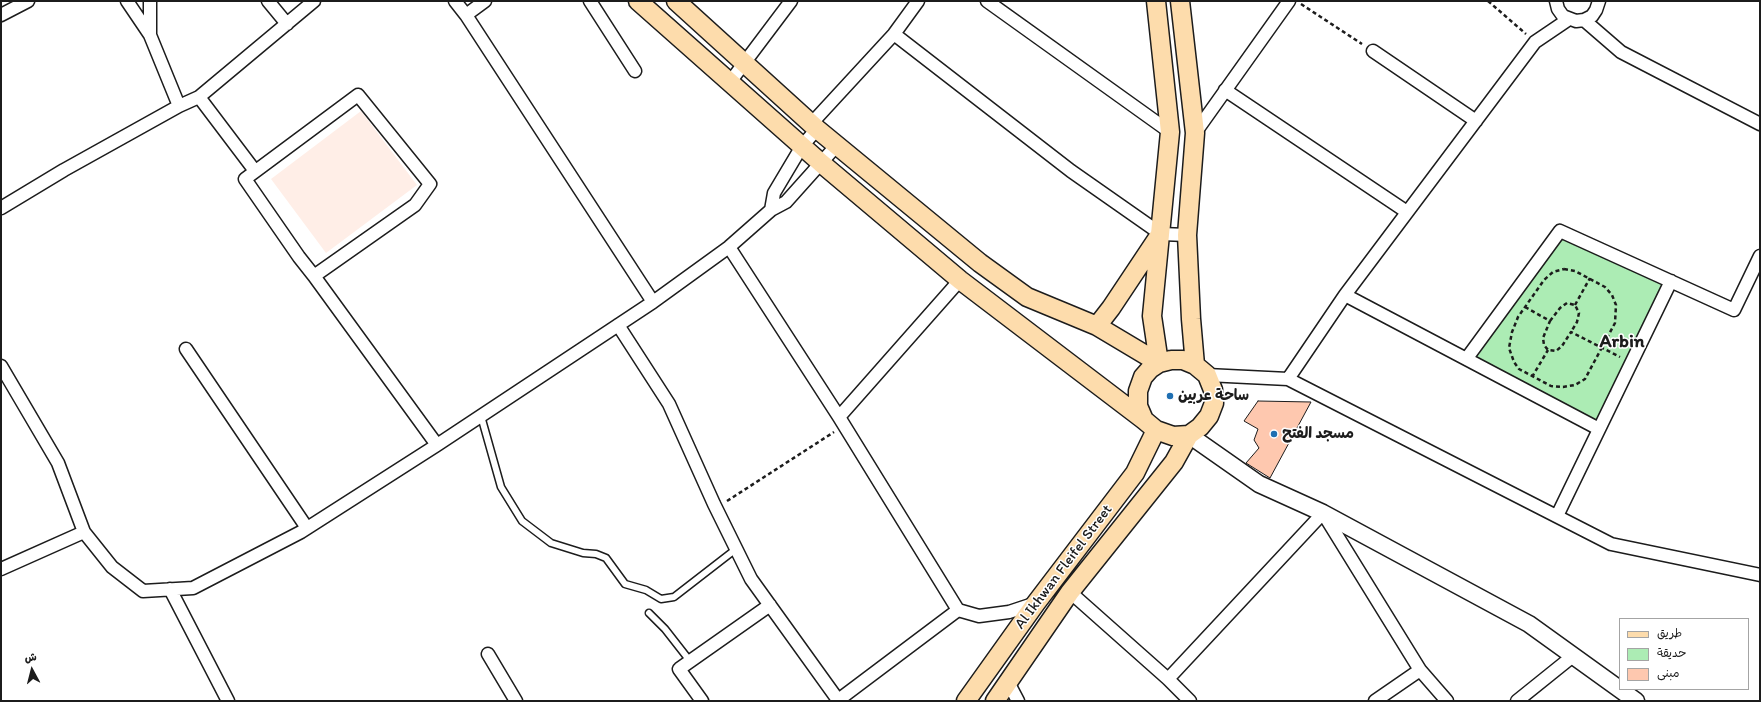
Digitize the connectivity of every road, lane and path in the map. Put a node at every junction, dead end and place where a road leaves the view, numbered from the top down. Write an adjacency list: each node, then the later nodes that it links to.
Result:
1 (28, 1): 21 (street)
2 (127, 1): 27 (street)
3 (150, 1): 27 (street)
4 (268, 1): 25 (street)
5 (314, 1): 25 (street)
6 (455, 1): 22 (street)
7 (485, 1): 22 (street)
8 (590, 1): 31 (street)
9 (638, 1): 32 (main road)
10 (676, 1): 30 (main road)
11 (791, 1): 30 (street)
12 (918, 1): 26 (street)
13 (988, 1): 39 (street)
14 (1156, 1): 39 (main road)
15 (1180, 1): 40 (main road)
16 (1289, 1): 33 (street)
17 (1297, 1): 29 (path)
18 (1488, 1): 28 (path)
19 (1556, 1): 23 (street)
20 (1599, 1): 24 (street)
21 (1, 15)
22 (466, 15): 58 (street)
23 (1569, 19): 24 (street); 28 (street)
24 (1584, 20): 36 (street)
25 (287, 24): 34 (street)
26 (894, 34): 38 (street); 48 (street)
27 (150, 35): 35 (street)
28 (1535, 42): 37 (street)
29 (1373, 51): 37 (street)
30 (745, 64): 32 (street); 38 (main road)
31 (635, 71)
32 (730, 82): 42 (main road)
33 (1225, 90): 40 (street); 47 (street)
34 (199, 97): 35 (street); 44 (street)
35 (179, 106): 45 (street)
36 (1758, 120)
37 (1476, 121): 47 (street)
38 (814, 127): 41 (main road); 42 (street)
39 (1170, 132): 48 (main road)
40 (1195, 133): 49 (main road)
41 (837, 145): 43 (street); 63 (main road)
42 (802, 146): 43 (main road); 46 (street)
43 (821, 163): 46 (street); 54 (main road)
44 (255, 171): 52 (street); 52 (street)
45 (1, 208)
46 (771, 210): 50 (street)
47 (1407, 212): 56 (street)
48 (1161, 234): 49 (street); 63 (main road); 69 (main road)
49 (1187, 234): 72 (main road)
50 (729, 247): 58 (street); 76 (street)
51 (1760, 256): 55 (street)
52 (314, 276): 80 (street)
53 (1590, 278): 59 (path); 60 (path); 65 (path)
54 (960, 280): 76 (street); 77 (main road)
55 (1671, 281): 57 (street); 70 (street)
56 (1345, 295): 68 (street); 74 (street)
57 (1512, 298): 60 (path); 68 (street)
58 (653, 302): 62 (street)
59 (1576, 305): 61 (path); 64 (path)
60 (1525, 307): 61 (path); 73 (path)
61 (1550, 321): 67 (path)
62 (618, 325): 75 (street); 81 (street)
63 (1096, 326): 69 (main road)
64 (1571, 332): 65 (path); 67 (path)
65 (1602, 348): 70 (path); 73 (path)
66 (186, 350): 84 (street)
67 (1548, 350): 73 (path)
68 (1467, 358): 78 (street)
69 (1159, 363): 72 (main road); 77 (main road)
70 (1631, 363): 78 (street)
71 (1, 366): 85 (street)
72 (1201, 370): 74 (street); 79 (main road)
73 (1532, 377)
74 (1288, 379): 83 (street)
75 (480, 416): 80 (street); 86 (lane)
76 (841, 421): 81 (path); 93 (street)
77 (1150, 425): 79 (main road); 91 (main road, Al Ikhwan Fleifel Street)
78 (1599, 429): 83 (street)
79 (1189, 435): 82 (main road); 90 (main road, Al Ikhwan Fleifel Street)
80 (437, 445): 84 (street)
81 (716, 508): 86 (street)
82 (1323, 513): 96 (main road); 98 (street); 99 (street)
83 (1557, 516): 88 (street)
84 (307, 528): 89 (street)
85 (84, 532): 87 (street); 89 (street)
86 (736, 549): 92 (street)
87 (1, 569)
88 (1760, 575)
89 (170, 589): 104 (street)
90 (1070, 592): 99 (street); 100 (main road, Al Ikhwan Fleifel Street)
91 (1036, 603): 93 (street); 107 (main road, Al Ikhwan Fleifel Street)
92 (770, 605): 97 (street); 103 (street)
93 (958, 610): 103 (street)
94 (649, 613): 97 (lane)
95 (488, 654): 105 (street)
96 (1573, 656): 101 (main road); 113 (street)
97 (690, 661): 106 (street)
98 (1420, 670): 111 (street); 112 (street)
99 (1168, 679): 110 (street)
100 (1008, 682): 108 (main road, Al Ikhwan Fleifel Street); 109 (street)
101 (1619, 689)
102 (1621, 690): 114 (main road)
103 (838, 700)
104 (228, 701)
105 (516, 701)
106 (702, 701)
107 (966, 701)
108 (995, 701)
109 (1018, 701)
110 (1190, 701)
111 (1375, 701)
112 (1446, 701)
113 (1517, 701)
114 (1636, 701)

